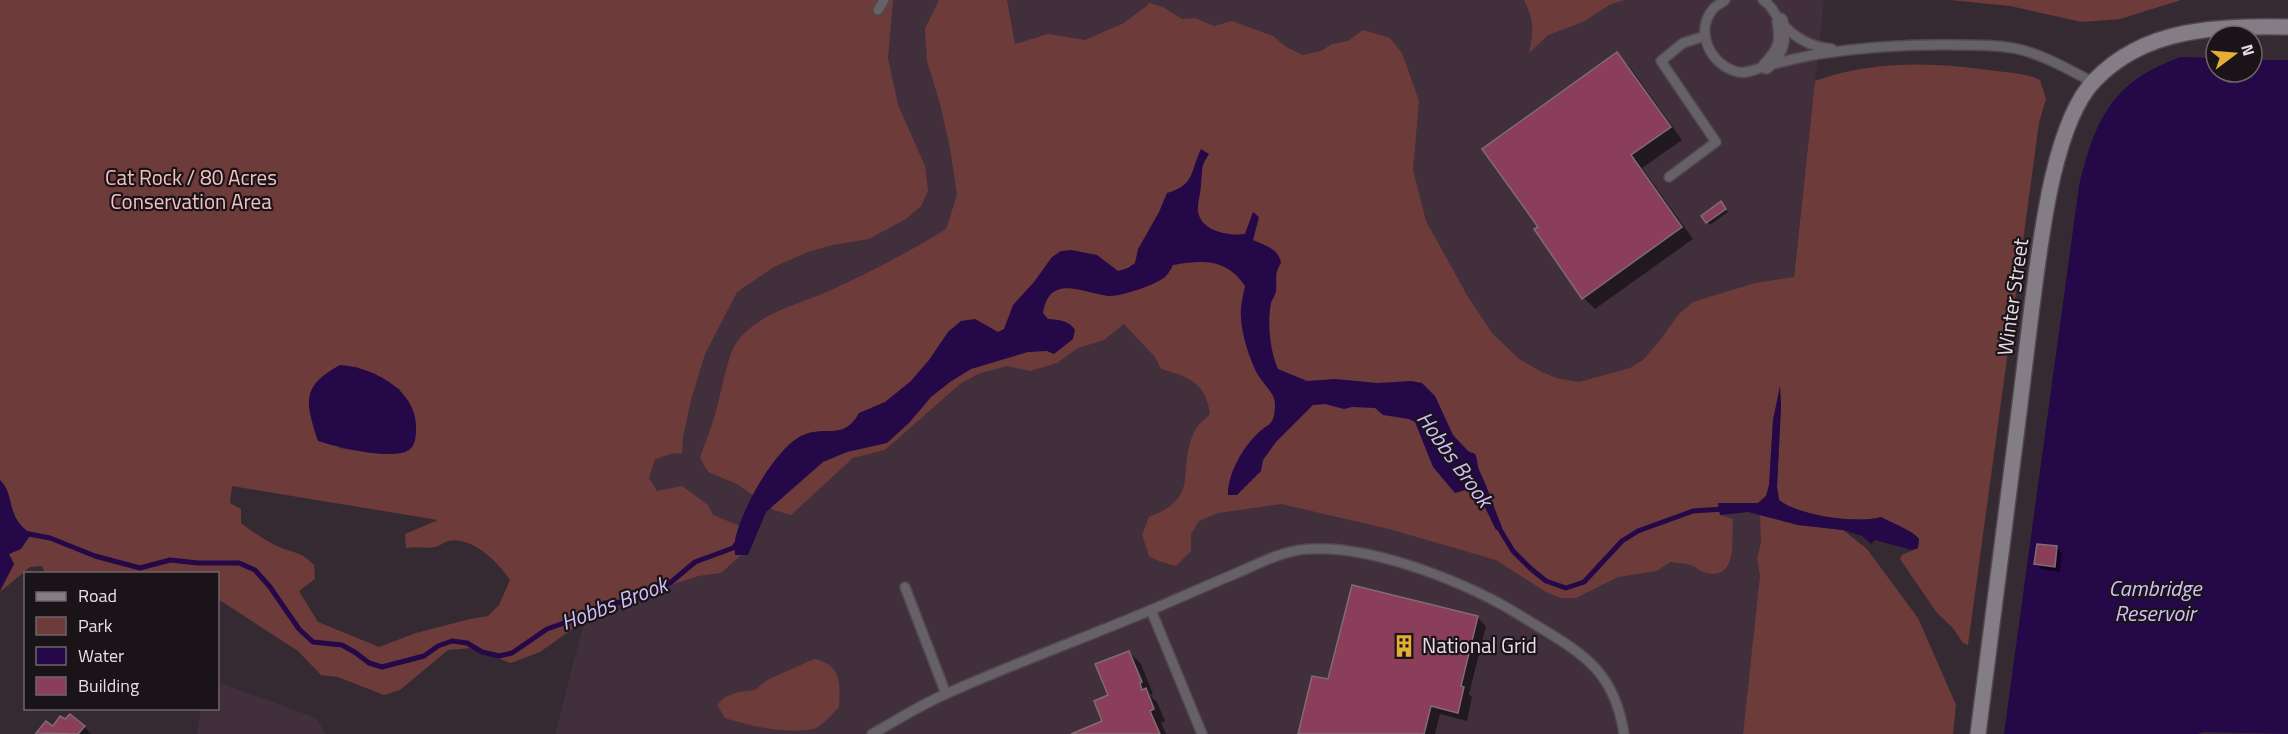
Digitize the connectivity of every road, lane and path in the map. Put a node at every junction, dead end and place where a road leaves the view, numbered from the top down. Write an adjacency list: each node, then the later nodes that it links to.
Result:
1 (885, 0): 4 (lane)
2 (1725, 0): 7 (lane)
3 (1763, 0): 5 (lane)
4 (878, 10)
5 (1780, 21): 8 (lane); 9 (street)
6 (2288, 27): 10 (street, Winter Street)
7 (1705, 36): 9 (lane); 11 (lane)
8 (1849, 51): 9 (lane); 10 (lane)
9 (1766, 66)
10 (2093, 82): 18 (street, Winter Street)
11 (1669, 177)
12 (905, 587): 14 (lane)
13 (1151, 610): 14 (lane); 16 (lane); 17 (lane)
14 (946, 694): 15 (lane)
15 (872, 734)
16 (1202, 734)
17 (1624, 734)
18 (1978, 734)

